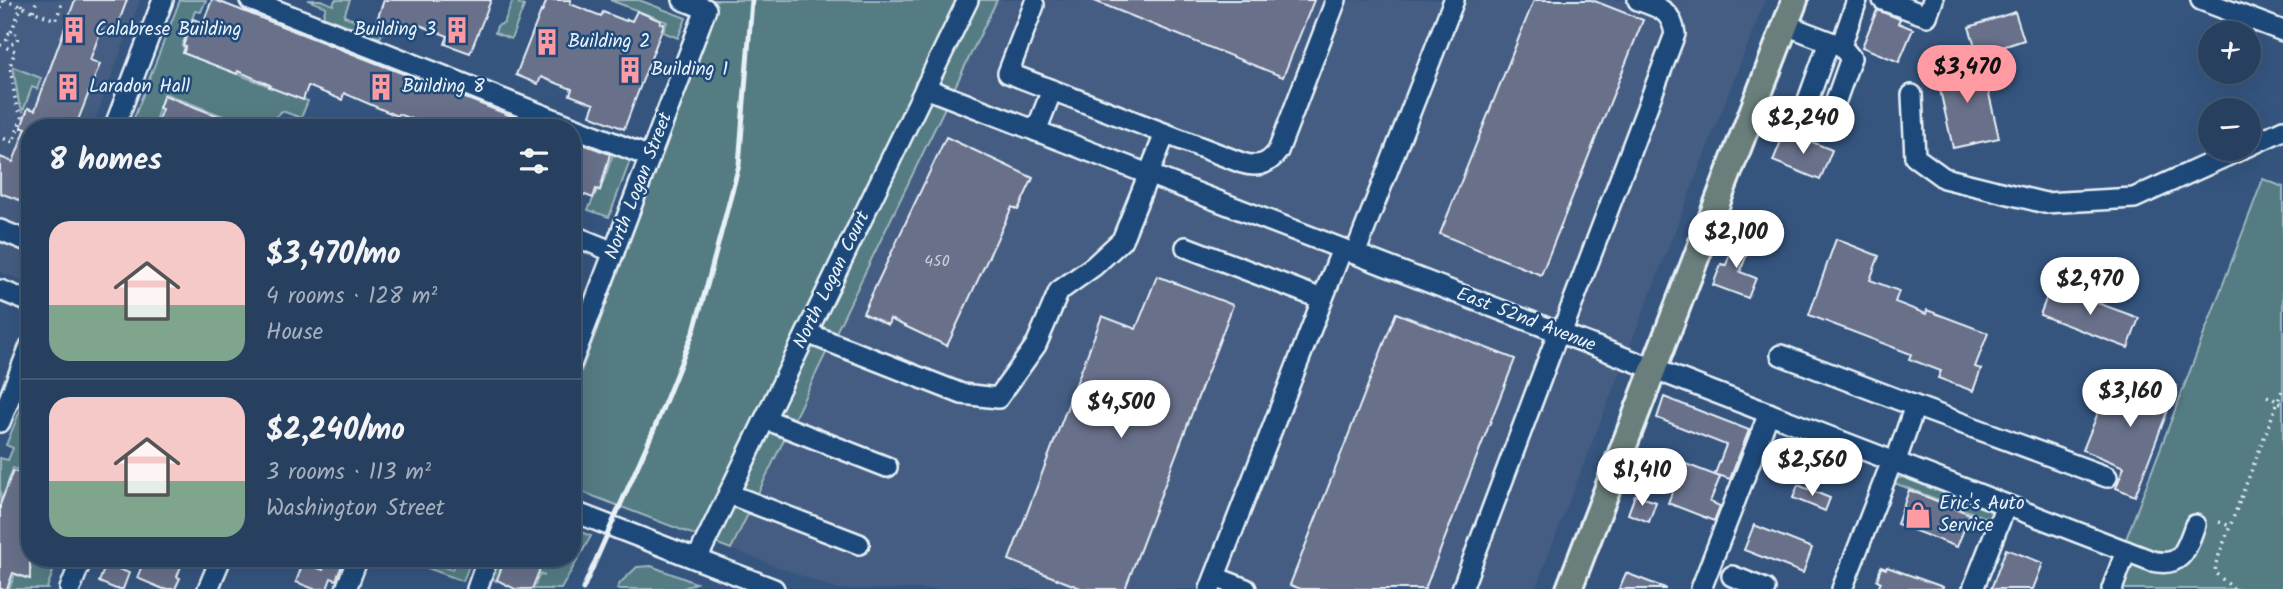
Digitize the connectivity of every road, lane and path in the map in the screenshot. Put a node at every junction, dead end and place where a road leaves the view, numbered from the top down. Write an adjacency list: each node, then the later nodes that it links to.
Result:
1 (4, 0): 19 (path); 20 (path)
2 (24, 0): 19 (path)
3 (37, 0): 21 (path)
4 (64, 0): 21 (path)
5 (163, 0): 34 (street)
6 (250, 0): 17 (street)
7 (682, 0): 43 (street, North Logan Street)
8 (968, 0): 28 (street, North Logan Court)
9 (1336, 0): 40 (street)
10 (1454, 0): 50 (street)
11 (1638, 0): 56 (street)
12 (1795, 0): 22 (main road)
13 (1857, 0): 25 (street)
14 (1883, 0): 15 (street)
15 (1933, 0)
16 (2201, 0): 23 (street)
17 (276, 5): 35 (street)
18 (1034, 5): 29 (street)
19 (21, 7): 21 (path); 24 (path)
20 (0, 9)
21 (33, 11)
22 (1786, 25): 25 (street); 60 (main road)
23 (2283, 31)
24 (11, 32): 27 (path); 27 (path)
25 (1835, 44): 31 (street); 32 (street)
26 (0, 45): 27 (path)
27 (9, 46): 33 (path)
28 (925, 88): 39 (street, East 52nd Avenue); 55 (street, North Logan Court)
29 (1052, 90): 39 (street); 40 (street)
30 (1912, 95): 44 (street)
31 (1804, 111)
32 (1830, 117)
33 (21, 119)
34 (117, 119)
35 (556, 119)
36 (21, 120): 41 (path)
37 (581, 129): 43 (street)
38 (2283, 130): 42 (street)
39 (1036, 131): 45 (street, East 52nd Avenue)
40 (1165, 134): 45 (street)
41 (0, 137)
42 (2261, 140)
43 (650, 157): 51 (street, North Logan Street)
44 (2216, 161)
45 (1149, 175): 50 (street, East 52nd Avenue); 55 (street)
46 (0, 230): 47 (street)
47 (21, 238)
48 (581, 239): 51 (street)
49 (1186, 247): 54 (street)
50 (1348, 251): 54 (street); 56 (street, East 52nd Avenue)
51 (614, 252): 57 (street, North Logan Street)
52 (0, 290): 53 (street)
53 (21, 298)
54 (1322, 299): 86 (street)
55 (807, 333): 67 (street, North Logan Court)
56 (1560, 333): 60 (street, East 52nd Avenue); 93 (street)
57 (581, 338)
58 (1781, 355): 65 (street)
59 (21, 369): 68 (street)
60 (1654, 369): 66 (street, East 52nd Avenue); 94 (main road)
61 (2283, 387): 63 (path)
62 (2267, 396): 63 (path)
63 (2278, 402): 64 (path); 77 (path)
64 (2283, 404)
65 (1915, 406): 69 (street); 71 (street)
66 (1769, 413): 69 (street, East 52nd Avenue); 95 (street)
67 (765, 419): 70 (street); 72 (street, North Logan Court)
68 (0, 422)
69 (1893, 462): 73 (street, East 52nd Avenue); 97 (street)
70 (887, 467)
71 (2107, 477)
72 (729, 494): 78 (street); 80 (street, North Logan Court)
73 (2006, 505): 79 (street, East 52nd Avenue); 98 (street)
74 (581, 514): 80 (street)
75 (2219, 522): 77 (path)
76 (2195, 525): 79 (street, East 52nd Avenue)
77 (2230, 526): 100 (path)
78 (859, 544)
79 (2126, 551): 99 (street)
80 (697, 559): 91 (street)
81 (79, 567): 87 (street)
82 (217, 567): 88 (street)
83 (355, 567): 89 (street)
84 (485, 567): 90 (street)
85 (1732, 576): 96 (street)
86 (1212, 583): 92 (street)
87 (70, 589)
88 (208, 589)
89 (346, 589)
90 (477, 589)
91 (774, 589)
92 (1247, 589)
93 (1462, 589)
94 (1569, 589)
95 (1701, 589)
96 (1765, 589)
97 (1842, 589)
98 (1973, 589)
99 (2112, 589)
100 (2234, 589)

